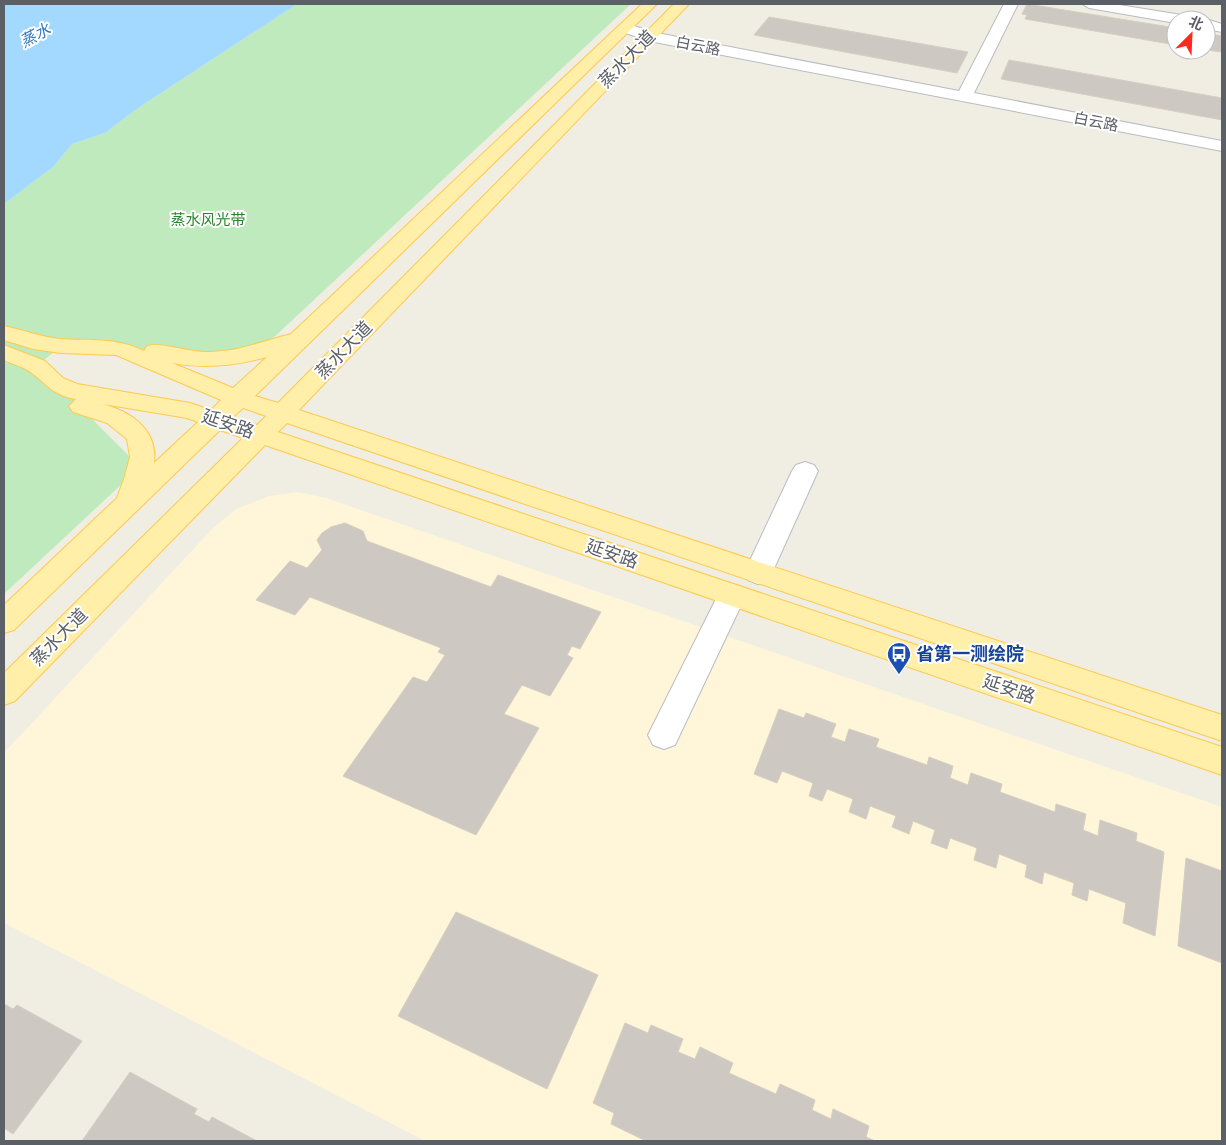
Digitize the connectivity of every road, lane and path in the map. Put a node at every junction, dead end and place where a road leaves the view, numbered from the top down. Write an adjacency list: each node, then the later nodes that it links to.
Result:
1 (650, 4): 6 (main road, 蒸水大道)
2 (682, 4): 7 (main road, 蒸水大道)
3 (1011, 4): 8 (street)
4 (1089, 4): 5 (street)
5 (1166, 17)
6 (625, 28): 7 (street, 白云路); 12 (main road, 蒸水大道)
7 (652, 34): 8 (street, 白云路); 10 (street, 白云路); 17 (main road, 蒸水大道)
8 (967, 92): 9 (street, 白云路)
9 (1222, 141)
10 (1222, 146)
11 (4, 333): 13 (main road, 延安路)
12 (302, 337): 13 (main road); 16 (main road, 蒸水大道)
13 (61, 346): 16 (main road, 延安路)
14 (4, 352): 15 (main road, 延安路)
15 (37, 366): 18 (main road, 延安路); 21 (main road)
16 (238, 398): 17 (main road, 延安路); 18 (main road, 蒸水大道)
17 (283, 413): 19 (main road, 蒸水大道); 22 (main road, 延安路)
18 (216, 420): 19 (main road, 延安路); 21 (main road, 蒸水大道)
19 (261, 435): 23 (main road, 延安路); 25 (main road, 蒸水大道)
20 (805, 471): 22 (street)
21 (128, 504): 24 (main road, 蒸水大道)
22 (758, 573): 26 (main road, 延安路)
23 (732, 595): 27 (street); 28 (main road, 延安路)
24 (4, 622)
25 (4, 692)
26 (1222, 728)
27 (664, 735)
28 (1222, 761)

